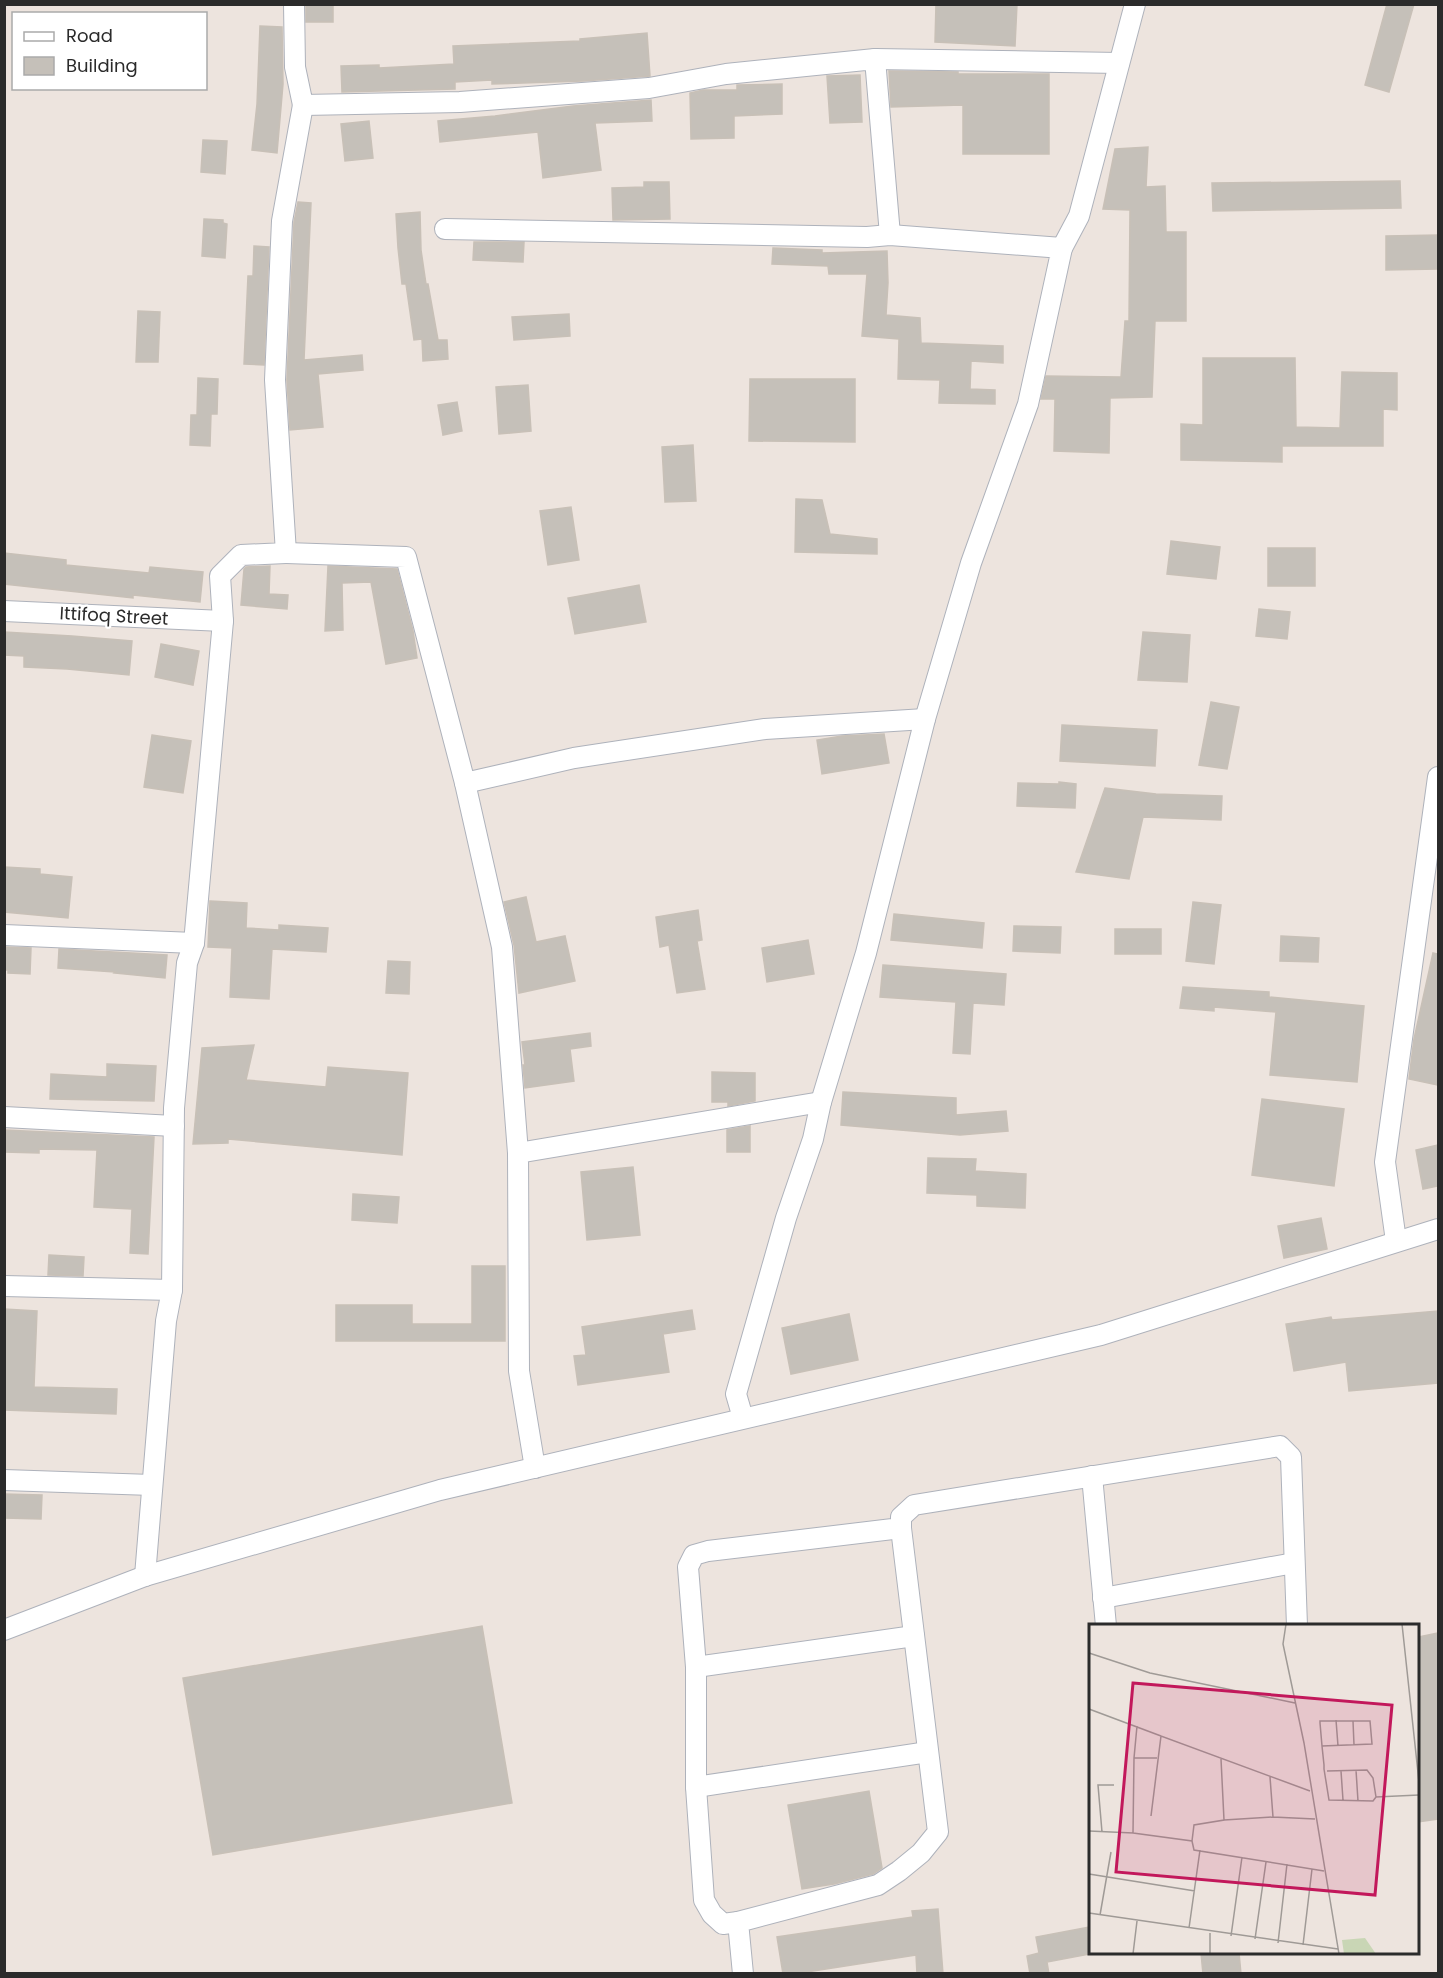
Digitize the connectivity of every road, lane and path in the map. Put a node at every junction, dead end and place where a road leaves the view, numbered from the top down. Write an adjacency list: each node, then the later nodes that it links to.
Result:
1 (294, 4): 5 (street)
2 (1135, 4): 4 (street)
3 (875, 59): 4 (street); 5 (street); 7 (street)
4 (1119, 63): 8 (street)
5 (303, 105): 9 (street)
6 (445, 228): 7 (street)
7 (890, 235): 8 (street)
8 (1062, 248): 12 (street)
9 (286, 552): 11 (street); 14 (street)
10 (4, 611): 11 (street, Ittifoq Street)
11 (223, 621): 16 (street)
12 (925, 719): 14 (street); 17 (street)
13 (1438, 777): 22 (street)
14 (465, 783): 20 (street)
15 (4, 935): 16 (street)
16 (194, 943): 19 (street)
17 (821, 1102): 20 (street); 25 (street)
18 (4, 1117): 19 (street)
19 (174, 1125): 24 (street)
20 (518, 1153): 26 (street)
21 (1438, 1229): 22 (street)
22 (1396, 1241): 25 (street)
23 (4, 1286): 24 (street)
24 (172, 1290): 29 (street)
25 (743, 1418): 26 (street)
26 (535, 1468): 32 (street)
27 (1092, 1476): 30 (street); 31 (street); 33 (street)
28 (4, 1480): 29 (street)
29 (152, 1485): 32 (street)
30 (901, 1528): 37 (street); 38 (street)
31 (1294, 1563): 33 (street); 35 (street)
32 (145, 1576): 36 (street)
33 (1103, 1598): 34 (street)
34 (1106, 1624)
35 (1297, 1624)
36 (4, 1630)
37 (914, 1636): 38 (street); 39 (street)
38 (696, 1667): 40 (street)
39 (928, 1752): 40 (street); 41 (street)
40 (696, 1787): 41 (street)
41 (738, 1922): 42 (street)
42 (743, 1974)

